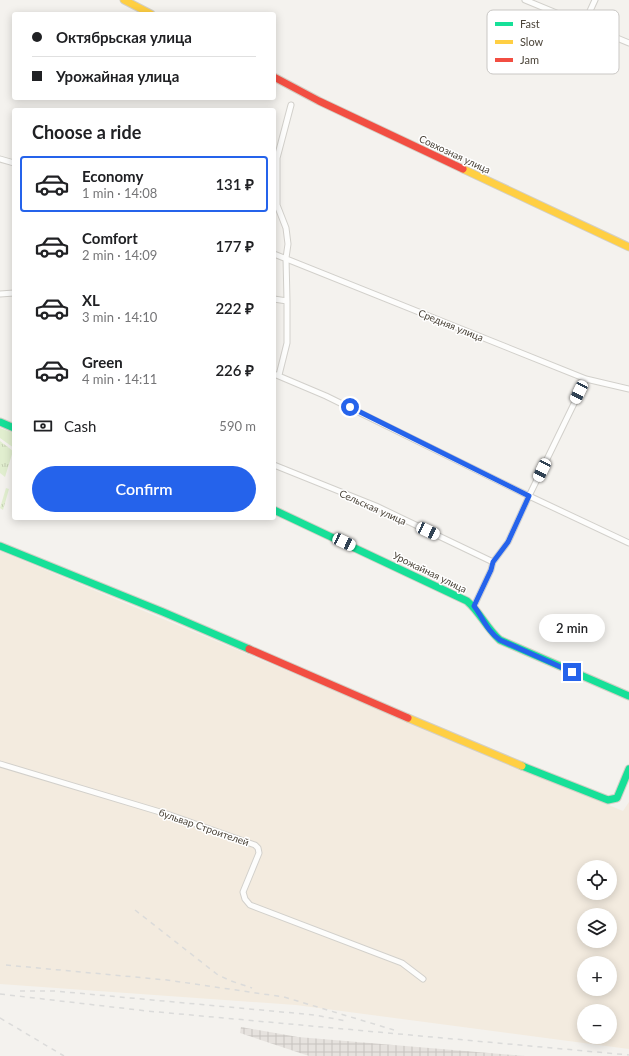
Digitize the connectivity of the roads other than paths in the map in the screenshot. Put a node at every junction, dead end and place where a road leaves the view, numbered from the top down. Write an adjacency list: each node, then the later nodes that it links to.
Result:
1 (124, 0): 6 (street)
2 (525, 0): 4 (street)
3 (595, 0): 5 (street)
4 (550, 10)
5 (590, 10)
6 (147, 12)
7 (619, 39): 8 (street)
8 (629, 43)
9 (276, 79): 13 (street, Совхозная улица)
10 (291, 105): 15 (street)
11 (0, 159): 12 (street)
12 (12, 162)
13 (629, 247)
14 (276, 255): 15 (street, Средняя улица)
15 (286, 258): 19 (street); 21 (street, Средняя улица)
16 (0, 294): 17 (street)
17 (12, 294)
18 (276, 299): 19 (street)
19 (286, 301): 20 (street)
20 (276, 374): 26 (street)
21 (586, 379): 22 (street, Средняя улица); 26 (street)
22 (629, 389)
23 (0, 422): 24 (street)
24 (12, 427)
25 (276, 466): 30 (street, Сельская улица)
26 (529, 496): 28 (street); 30 (street)
27 (276, 511): 31 (street, Урожайная улица)
28 (629, 543)
29 (0, 546): 34 (street)
30 (493, 562): 31 (street)
31 (474, 606): 32 (street, Урожайная улица)
32 (629, 696)
33 (0, 764): 35 (street, бульвар Строителей)
34 (629, 769)
35 (423, 979)

